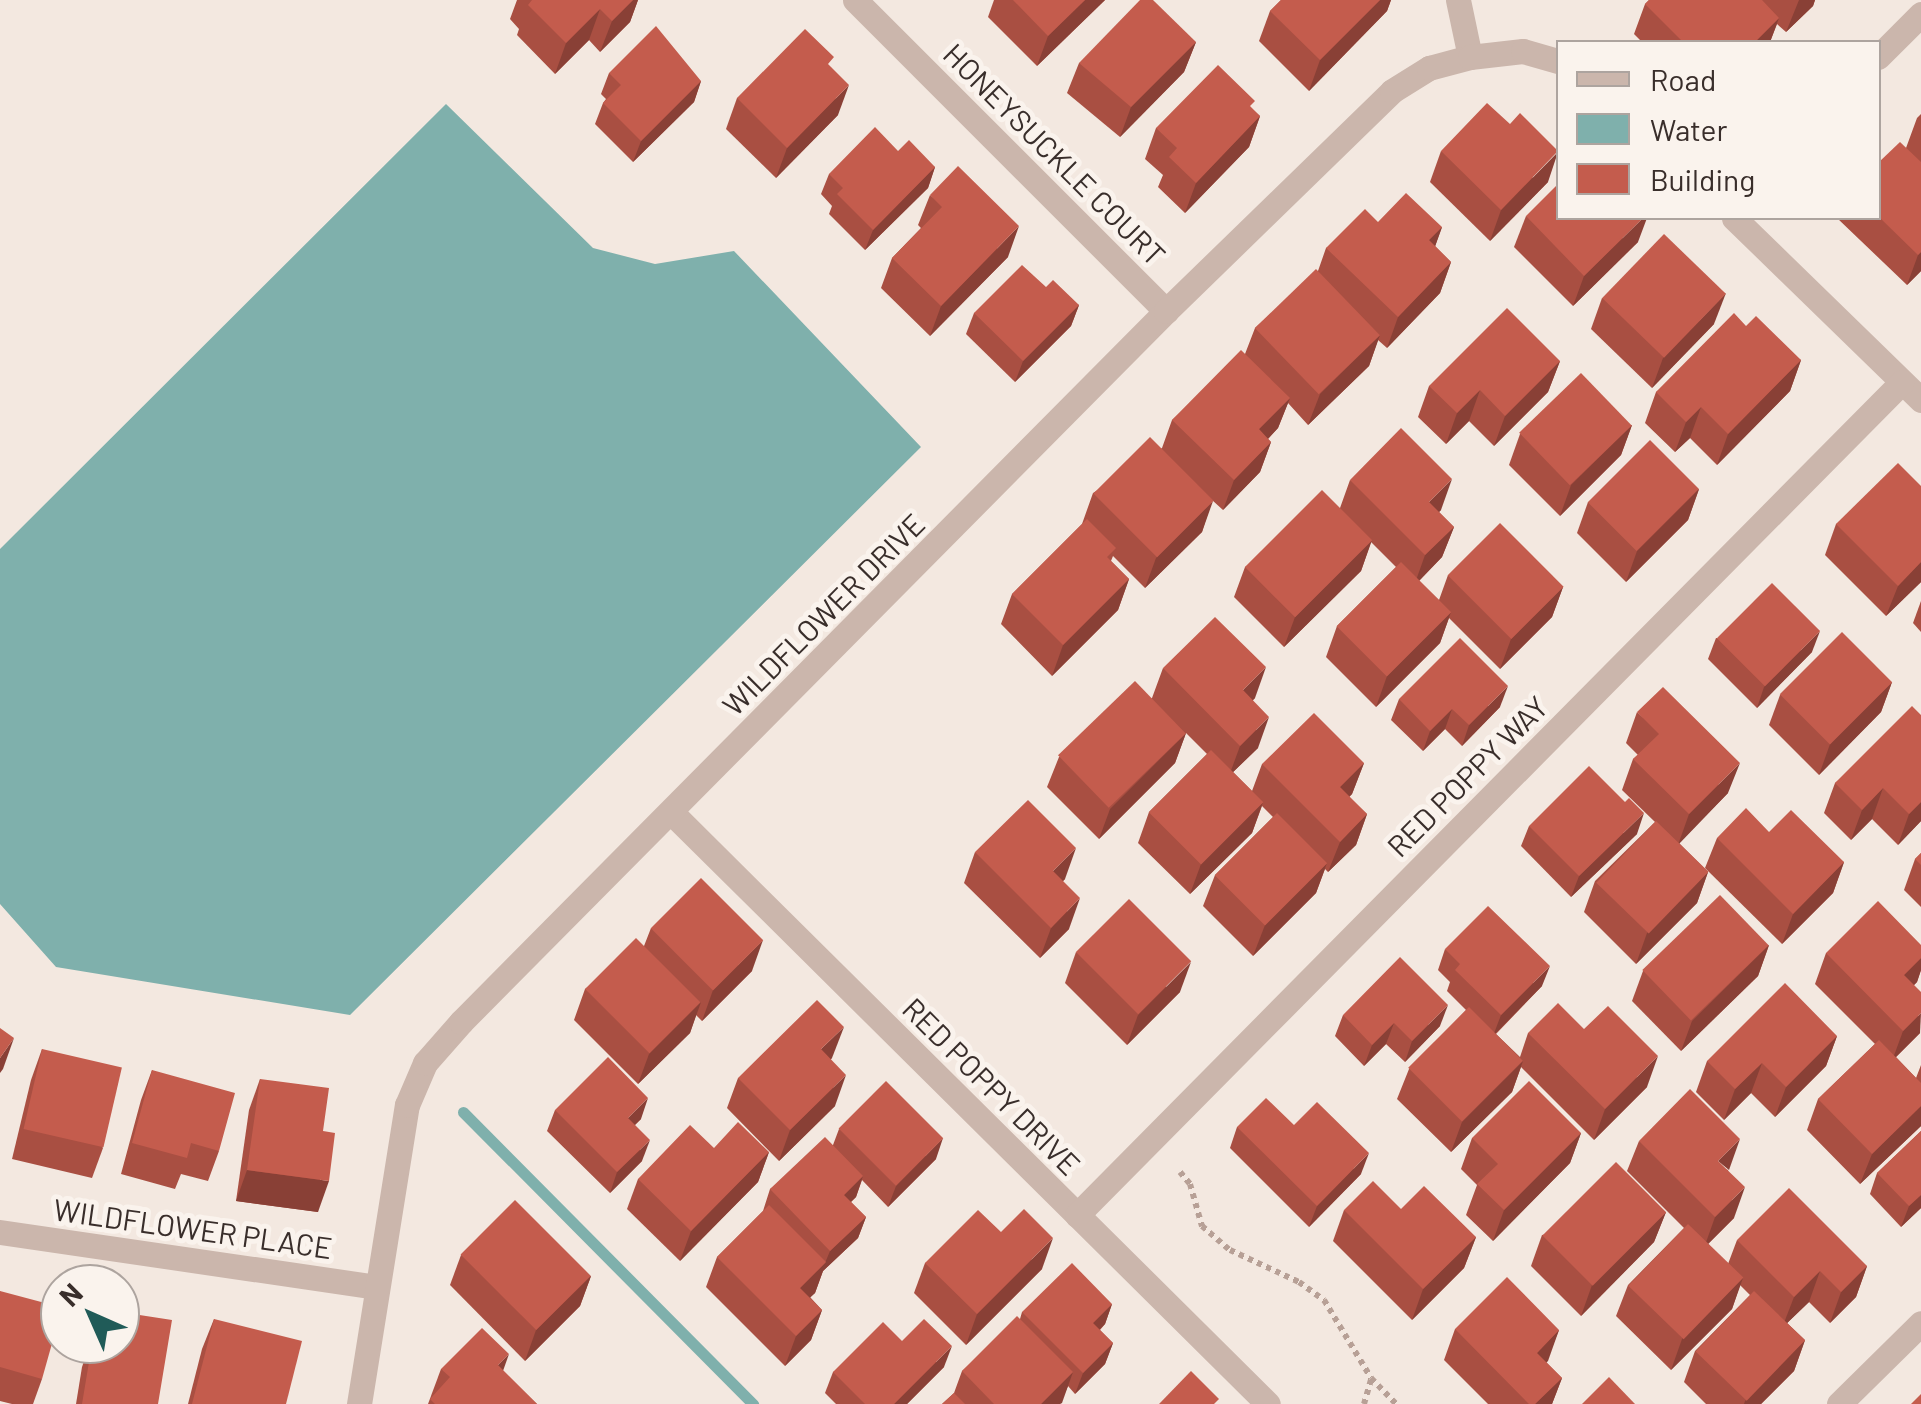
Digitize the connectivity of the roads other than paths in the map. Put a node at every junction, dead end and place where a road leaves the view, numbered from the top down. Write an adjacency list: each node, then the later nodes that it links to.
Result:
1 (855, 0): 8 (street, HONEYSUCKLE COURT)
2 (1458, 0): 5 (street)
3 (1921, 14): 4 (street)
4 (1881, 54)
5 (1470, 57): 6 (street, WILDFLOWER DRIVE); 8 (street, WILDFLOWER DRIVE)
6 (1556, 60)
7 (1736, 220): 9 (street)
8 (1166, 311): 11 (street, WILDFLOWER DRIVE)
9 (1902, 382): 10 (street); 12 (street, RED POPPY WAY)
10 (1921, 400)
11 (672, 813): 12 (street, RED POPPY DRIVE); 14 (street, WILDFLOWER DRIVE)
12 (1078, 1215): 17 (street, RED POPPY DRIVE)
13 (0, 1232): 14 (street, WILDFLOWER PLACE)
14 (376, 1287): 16 (street, WILDFLOWER DRIVE)
15 (1921, 1323): 18 (street)
16 (359, 1404)
17 (1268, 1404)
18 (1839, 1404)

